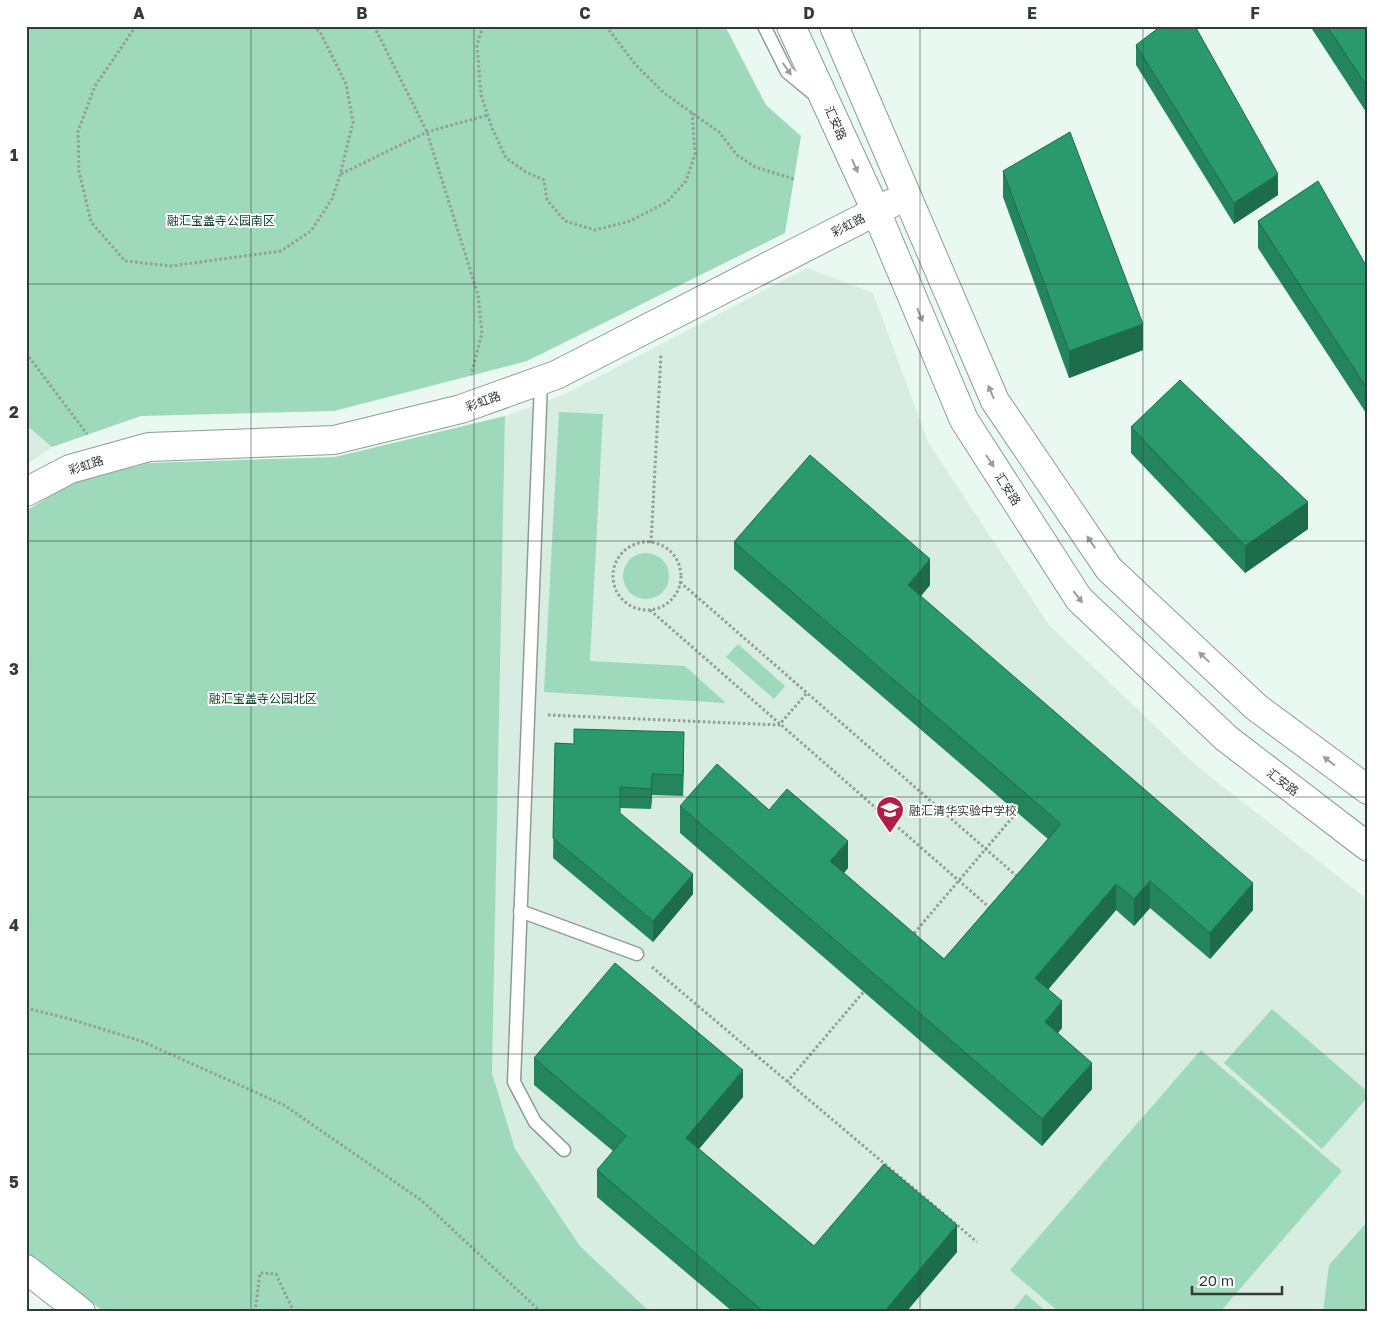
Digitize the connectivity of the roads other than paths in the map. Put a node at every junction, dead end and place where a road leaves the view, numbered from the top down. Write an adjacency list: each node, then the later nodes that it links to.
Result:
1 (764, 26): 4 (lane, one-way to 4)
2 (791, 26): 4 (street, 汇安路)
3 (834, 26): 5 (street)
4 (828, 106): 6 (street, 汇安路, one-way to 6)
5 (907, 196): 6 (street, 彩虹路); 9 (street, one-way to 5)
6 (876, 211): 7 (street, 彩虹路); 10 (street, 汇安路, one-way to 10)
7 (540, 381): 8 (street, 彩虹路); 11 (lane)
8 (26, 492)
9 (1368, 790)
10 (1368, 847)
11 (520, 911): 12 (lane); 13 (lane)
12 (636, 954)
13 (564, 1150)
14 (26, 1269): 15 (street)
15 (81, 1312)

